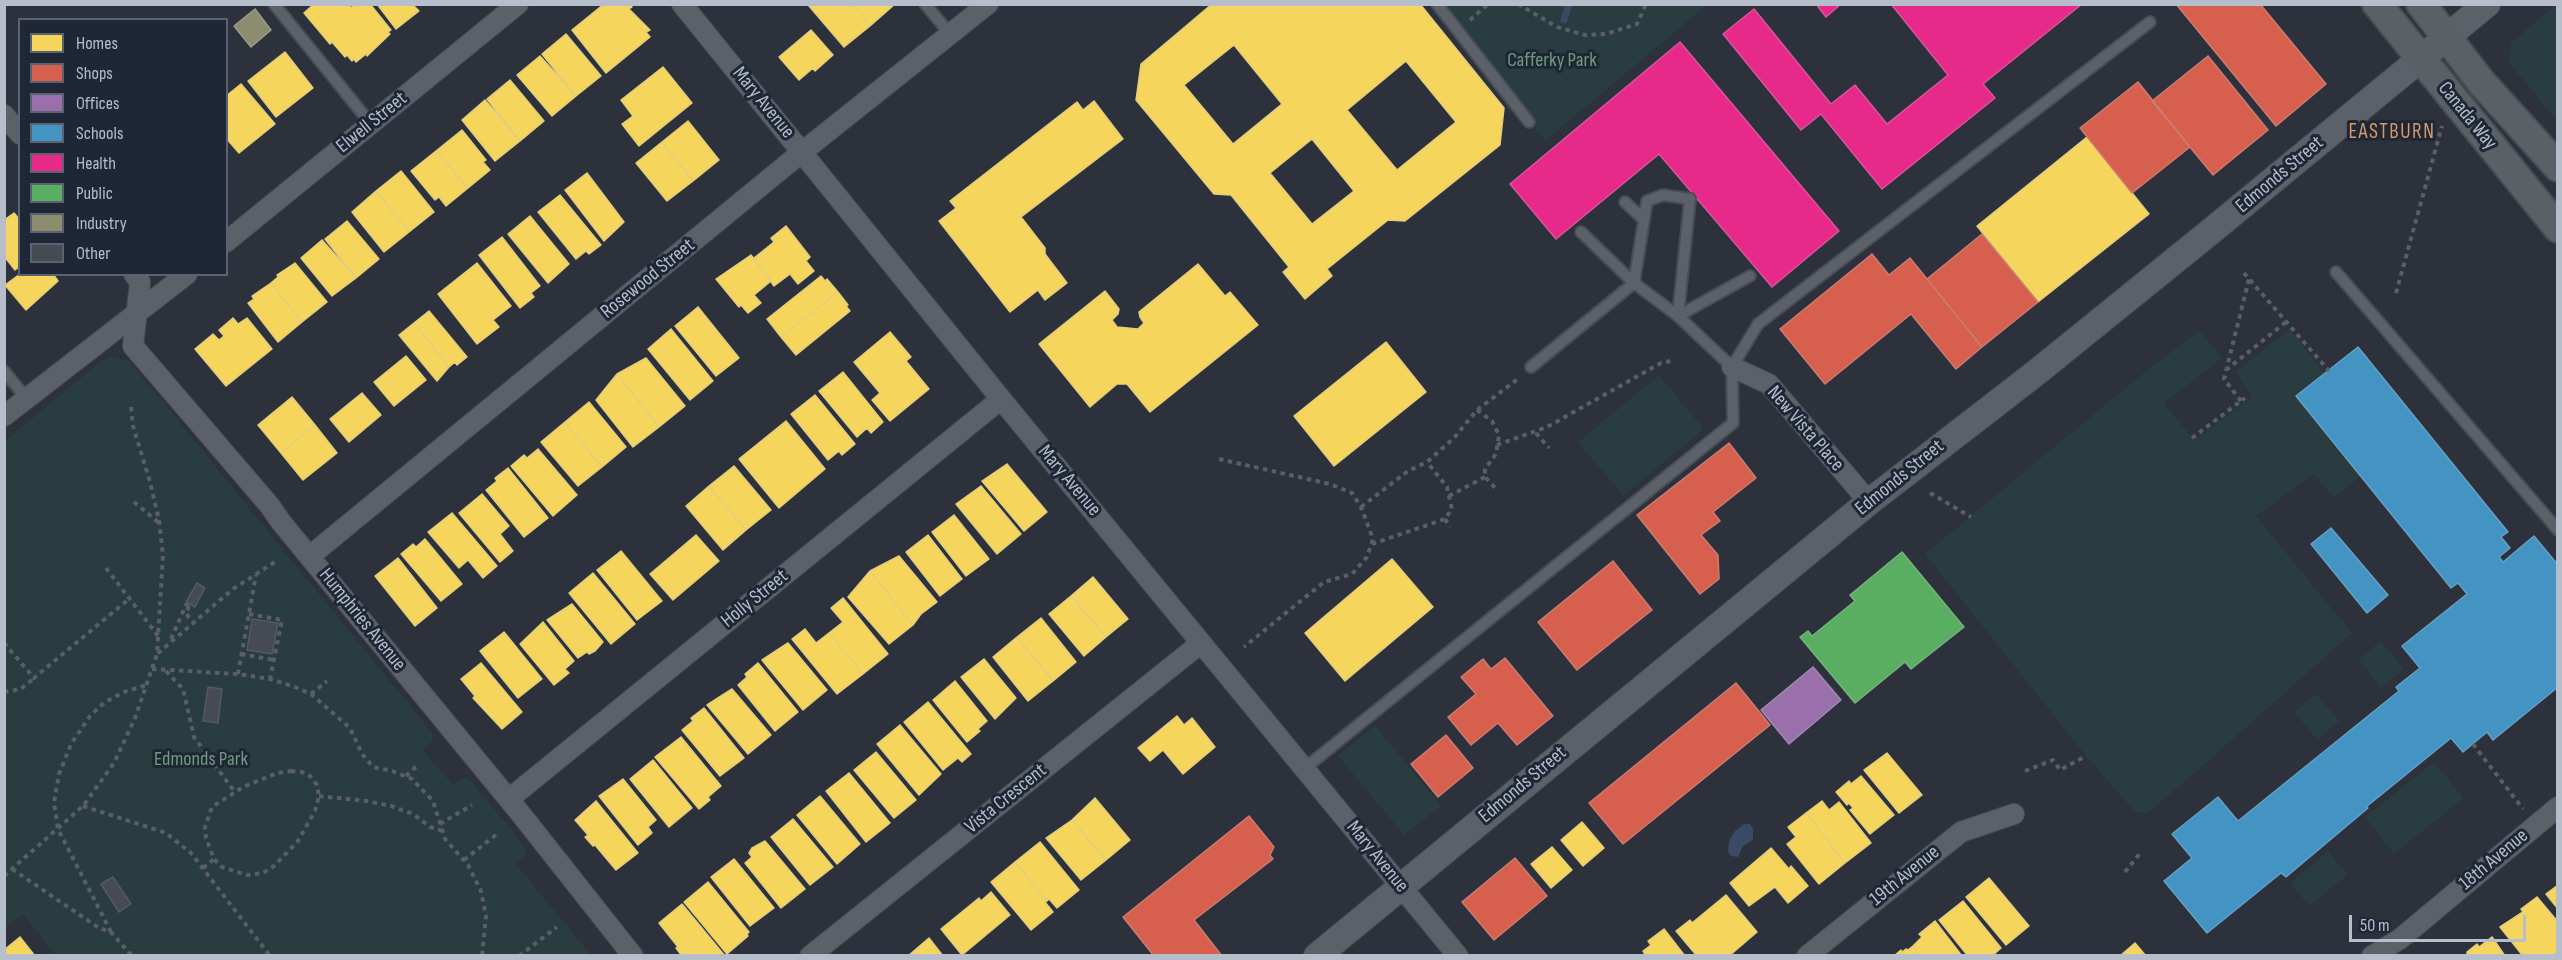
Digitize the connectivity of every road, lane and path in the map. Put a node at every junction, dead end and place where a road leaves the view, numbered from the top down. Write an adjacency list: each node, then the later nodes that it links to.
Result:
1 (274, 4): 21 (lane)
2 (518, 4): 21 (street, Elwell Street)
3 (682, 4): 23 (street, Mary Avenue)
4 (925, 4): 15 (lane)
5 (988, 4): 15 (street, Rosewood Street)
6 (1437, 4): 14 (lane)
7 (1488, 4): 14 (path)
8 (1518, 4): 9 (path)
9 (1646, 4)
10 (2377, 4): 17 (main road, Canada Way)
11 (2421, 4): 16 (main road, Canada Way)
12 (2487, 4): 16 (street, Edmonds Street)
13 (2150, 22): 43 (lane)
14 (1458, 31): 19 (lane)
15 (951, 35): 23 (street, Rosewood Street)
16 (2445, 38): 17 (street, Edmonds Street); 24 (main road, Canada Way)
17 (2421, 58): 27 (main road, Canada Way); 65 (street, Edmonds Street)
18 (4, 115): 22 (street)
19 (1529, 122)
20 (2443, 122): 37 (path)
21 (370, 124): 29 (street, Elwell Street)
22 (18, 132)
23 (802, 152): 49 (street, Mary Avenue); 73 (street, Rosewood Street)
24 (2558, 167)
25 (1625, 202): 26 (lane)
26 (1644, 220): 36 (lane); 39 (lane)
27 (2558, 228)
28 (1581, 232): 36 (lane)
29 (228, 240)
30 (2336, 272): 71 (lane)
31 (2244, 273): 35 (path)
32 (136, 276): 38 (street, Humphries Avenue)
33 (184, 276): 38 (street)
34 (1750, 276): 39 (lane)
35 (2249, 279): 40 (path); 44 (path)
36 (1634, 283): 39 (lane); 42 (lane)
37 (2396, 293)
38 (138, 312): 47 (street); 73 (street, Humphries Avenue)
39 (1678, 316): 43 (lane)
40 (2286, 322): 44 (path); 45 (path)
41 (1675, 360): 54 (path)
42 (1532, 367): 52 (path)
43 (1732, 367): 65 (street, New Vista Place); 100 (lane)
44 (2226, 370): 50 (path)
45 (2329, 370)
46 (4, 371): 47 (lane)
47 (27, 398): 53 (street)
48 (2246, 398): 50 (path)
49 (1001, 399): 83 (street, Mary Avenue); 105 (street, Holly Street)
50 (2241, 401): 55 (path)
51 (131, 407): 69 (path)
52 (1477, 410): 56 (path); 59 (path)
53 (4, 416)
54 (1536, 433): 56 (path); 57 (path)
55 (2192, 438)
56 (1497, 445): 60 (path)
57 (1550, 448)
58 (1219, 459): 66 (path)
59 (1427, 462): 63 (path); 66 (path)
60 (1485, 477): 61 (path); 63 (path)
61 (1497, 490)
62 (1930, 494): 67 (path)
63 (1449, 496): 68 (path)
64 (134, 502): 69 (path)
65 (1869, 502): 122 (street, Edmonds Street)
66 (1361, 507): 72 (path)
67 (1971, 517)
68 (1445, 519): 70 (path); 72 (path)
69 (159, 523): 80 (path)
70 (1450, 527)
71 (2558, 530)
72 (1372, 544): 84 (path)
73 (310, 556): 105 (street, Humphries Avenue)
74 (275, 562): 76 (path)
75 (106, 568): 77 (path)
76 (256, 574): 78 (path); 79 (path)
77 (129, 599): 80 (path); 91 (path)
78 (249, 614): 86 (path); 87 (path)
79 (193, 621): 82 (path); 82 (path)
80 (159, 637): 85 (path)
81 (4, 643): 91 (path)
82 (169, 643): 85 (path)
83 (1201, 643): 100 (street, Mary Avenue); 130 (street, Vista Crescent)
84 (1244, 647)
85 (157, 654): 88 (path)
86 (242, 654): 87 (path); 90 (path)
87 (274, 660): 92 (path)
88 (152, 669): 89 (path); 94 (path)
89 (166, 670): 90 (path); 103 (path)
90 (238, 674): 92 (path)
91 (34, 678): 95 (path)
92 (270, 679): 96 (path)
93 (327, 681): 96 (path)
94 (147, 685): 107 (path); 112 (path)
95 (4, 692)
96 (311, 694): 102 (path)
97 (2473, 744): 109 (path)
98 (2086, 756): 101 (path)
99 (419, 764): 102 (path)
100 (1305, 768): 122 (street, Mary Avenue)
101 (2025, 771)
102 (406, 776): 111 (path)
103 (234, 791): 104 (path); 116 (path)
104 (319, 796): 113 (path); 116 (path)
105 (509, 799): 129 (street, Humphries Avenue)
106 (472, 805): 111 (path)
107 (82, 806): 112 (path); 118 (path)
108 (2558, 807): 134 (street, 18th Avenue)
109 (2525, 812)
110 (2014, 814): 133 (street, 19th Avenue)
111 (440, 824): 113 (path)
112 (58, 829): 119 (path); 124 (path)
113 (442, 831): 117 (path)
114 (497, 834): 117 (path)
115 (2140, 852): 120 (path)
116 (214, 859): 118 (path)
117 (464, 860): 127 (path)
118 (203, 868): 125 (path)
119 (12, 869): 121 (path); 124 (path)
120 (2125, 872)
121 (4, 876)
122 (1402, 886): 131 (street, Edmonds Street); 132 (street, Mary Avenue)
123 (557, 927): 128 (path)
124 (111, 932): 126 (path)
125 (269, 955)
126 (132, 956)
127 (482, 956)
128 (519, 956)
129 (633, 956)
130 (810, 956)
131 (1317, 956)
132 (1458, 956)
133 (1807, 956)
134 (2372, 956)

